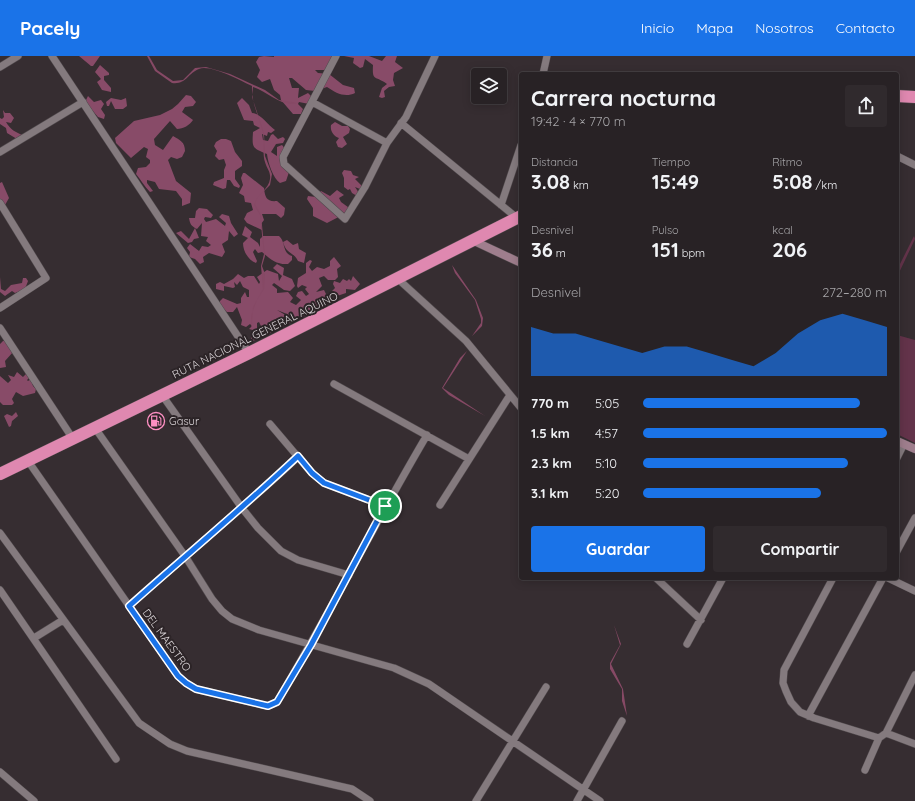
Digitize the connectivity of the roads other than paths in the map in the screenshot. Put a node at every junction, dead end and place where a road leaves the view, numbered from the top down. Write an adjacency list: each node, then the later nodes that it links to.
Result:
1 (18, 56): 6 (street)
2 (52, 56): 10 (street)
3 (336, 56): 11 (street)
4 (434, 56): 12 (street)
5 (547, 56): 7 (street)
6 (0, 67)
7 (543, 72)
8 (899, 96): 9 (highway)
9 (915, 97)
10 (83, 102): 15 (street); 26 (street)
11 (312, 102): 13 (street); 13 (street)
12 (401, 123): 13 (street); 19 (street)
13 (387, 143)
14 (519, 151): 19 (street)
15 (0, 152)
16 (899, 157): 17 (street)
17 (915, 165)
18 (0, 204): 24 (street)
19 (501, 205): 20 (street)
20 (519, 217): 21 (highway, RUTA NACIONAL GENERAL AQUINO)
21 (474, 241): 22 (street); 23 (highway, RUTA NACIONAL GENERAL AQUINO)
22 (519, 263)
23 (398, 279): 26 (highway, RUTA NACIONAL GENERAL AQUINO); 28 (street)
24 (0, 308)
25 (0, 328): 34 (street)
26 (249, 353): 29 (highway, RUTA NACIONAL GENERAL AQUINO)
27 (334, 384): 33 (street)
28 (510, 395): 30 (street); 38 (street)
29 (162, 396): 32 (highway, RUTA NACIONAL GENERAL AQUINO); 43 (street)
30 (519, 406)
31 (270, 424): 37 (street)
32 (95, 428): 34 (highway, RUTA NACIONAL GENERAL AQUINO); 47 (street)
33 (427, 435): 38 (street); 42 (street)
34 (73, 439): 39 (highway, RUTA NACIONAL GENERAL AQUINO)
35 (901, 443): 36 (street)
36 (915, 449)
37 (298, 456): 42 (street); 43 (street)
38 (469, 459): 41 (street)
39 (28, 461): 40 (highway, RUTA NACIONAL GENERAL AQUINO); 56 (street, DEL MAESTRO)
40 (0, 474)
41 (440, 504)
42 (385, 506): 48 (street)
43 (242, 508): 47 (street); 48 (street)
44 (915, 518): 46 (street)
45 (0, 533): 57 (street)
46 (899, 548)
47 (185, 556): 56 (street); 61 (street)
48 (349, 575): 61 (street)
49 (658, 580): 58 (street)
50 (723, 580): 58 (street)
51 (832, 580): 64 (street)
52 (882, 580): 64 (street)
53 (892, 580): 55 (street)
54 (0, 590): 59 (street)
55 (915, 591)
56 (129, 606): 61 (street, DEL MAESTRO)
57 (63, 620): 59 (street); 75 (street)
58 (701, 620): 60 (street)
59 (34, 638): 70 (street)
60 (687, 644)
61 (311, 645): 68 (street)
62 (915, 675): 66 (street)
63 (546, 687): 68 (street)
64 (808, 716): 67 (street)
65 (622, 721): 73 (street)
66 (886, 733): 67 (street); 69 (street)
67 (879, 738): 71 (street)
68 (512, 742): 73 (street); 76 (street)
69 (915, 744)
70 (116, 759)
71 (865, 770)
72 (0, 772): 74 (street)
73 (584, 789): 77 (street); 78 (street)
74 (34, 801)
75 (370, 801)
76 (476, 801)
77 (576, 801)
78 (600, 801)

